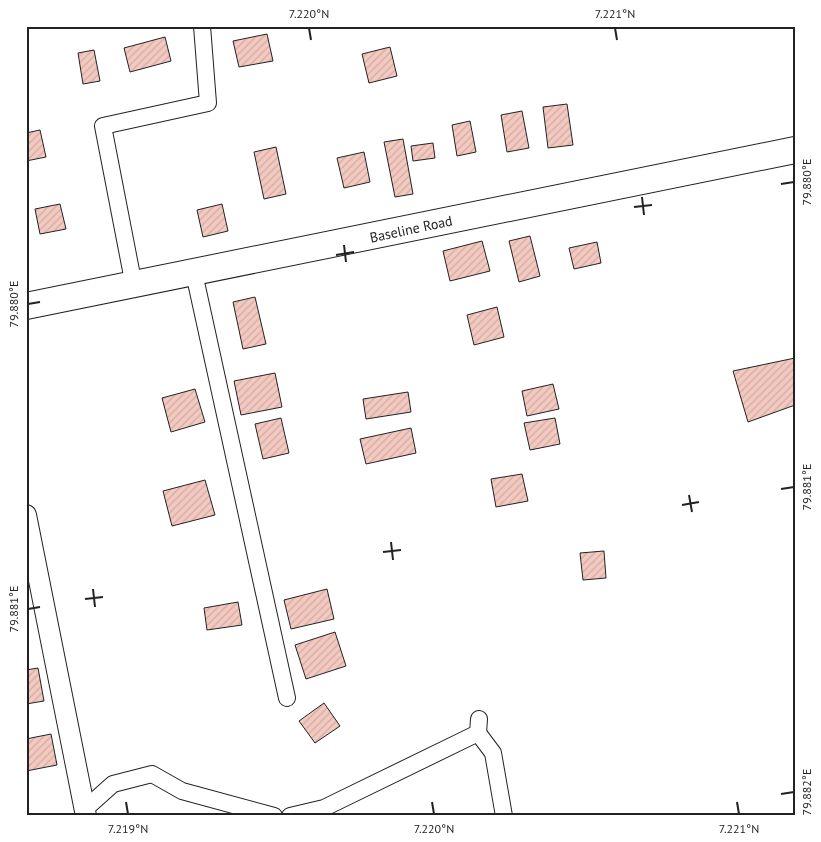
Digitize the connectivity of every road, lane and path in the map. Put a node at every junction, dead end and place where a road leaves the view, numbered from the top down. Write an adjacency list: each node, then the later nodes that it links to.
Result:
1 (202, 26): 4 (street)
2 (795, 150): 3 (main road, Baseline Road)
3 (194, 273): 4 (main road, Baseline Road); 7 (street)
4 (134, 286): 5 (main road, Baseline Road)
5 (26, 306)
6 (26, 515): 8 (street)
7 (287, 698)
8 (86, 813): 9 (street)
9 (274, 816)
10 (290, 816): 11 (street)
11 (504, 816)

